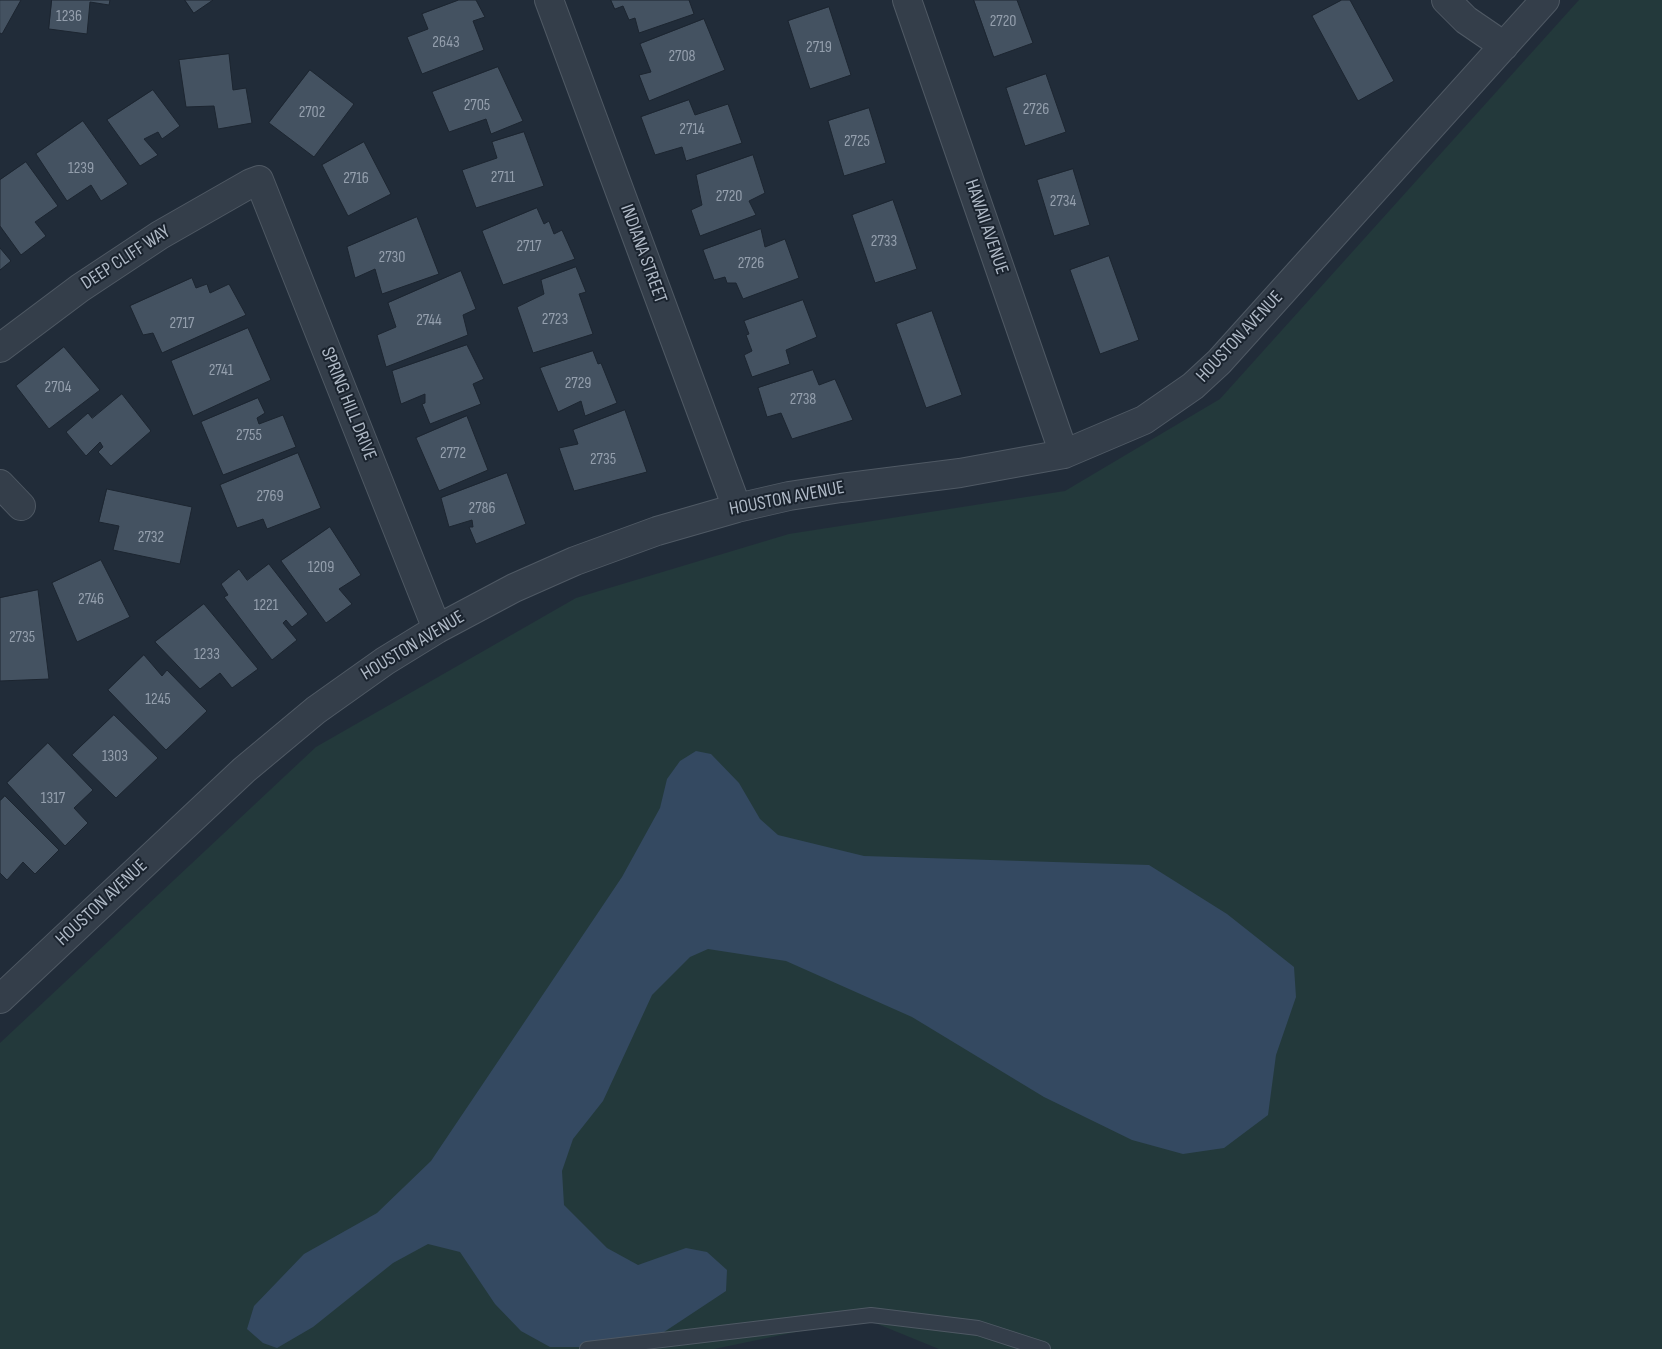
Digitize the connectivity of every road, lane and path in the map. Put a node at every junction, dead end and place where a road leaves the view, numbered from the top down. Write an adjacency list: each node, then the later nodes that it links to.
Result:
1 (549, 0): 11 (street, INDIANA STREET)
2 (907, 0): 8 (street, HAWAII AVENUE)
3 (1446, 0): 5 (street)
4 (1545, 0): 5 (street, HOUSTON AVENUE)
5 (1504, 46): 8 (street, HOUSTON AVENUE)
6 (259, 180): 7 (street, DEEP CLIFF WAY); 12 (street, SPRING HILL DRIVE)
7 (0, 348)
8 (1064, 454): 11 (street, HOUSTON AVENUE)
9 (0, 484): 10 (street)
10 (21, 506)
11 (737, 508): 12 (street, HOUSTON AVENUE)
12 (437, 629): 13 (street, HOUSTON AVENUE)
13 (0, 999)
14 (587, 1349): 15 (lane)
15 (1043, 1349)

